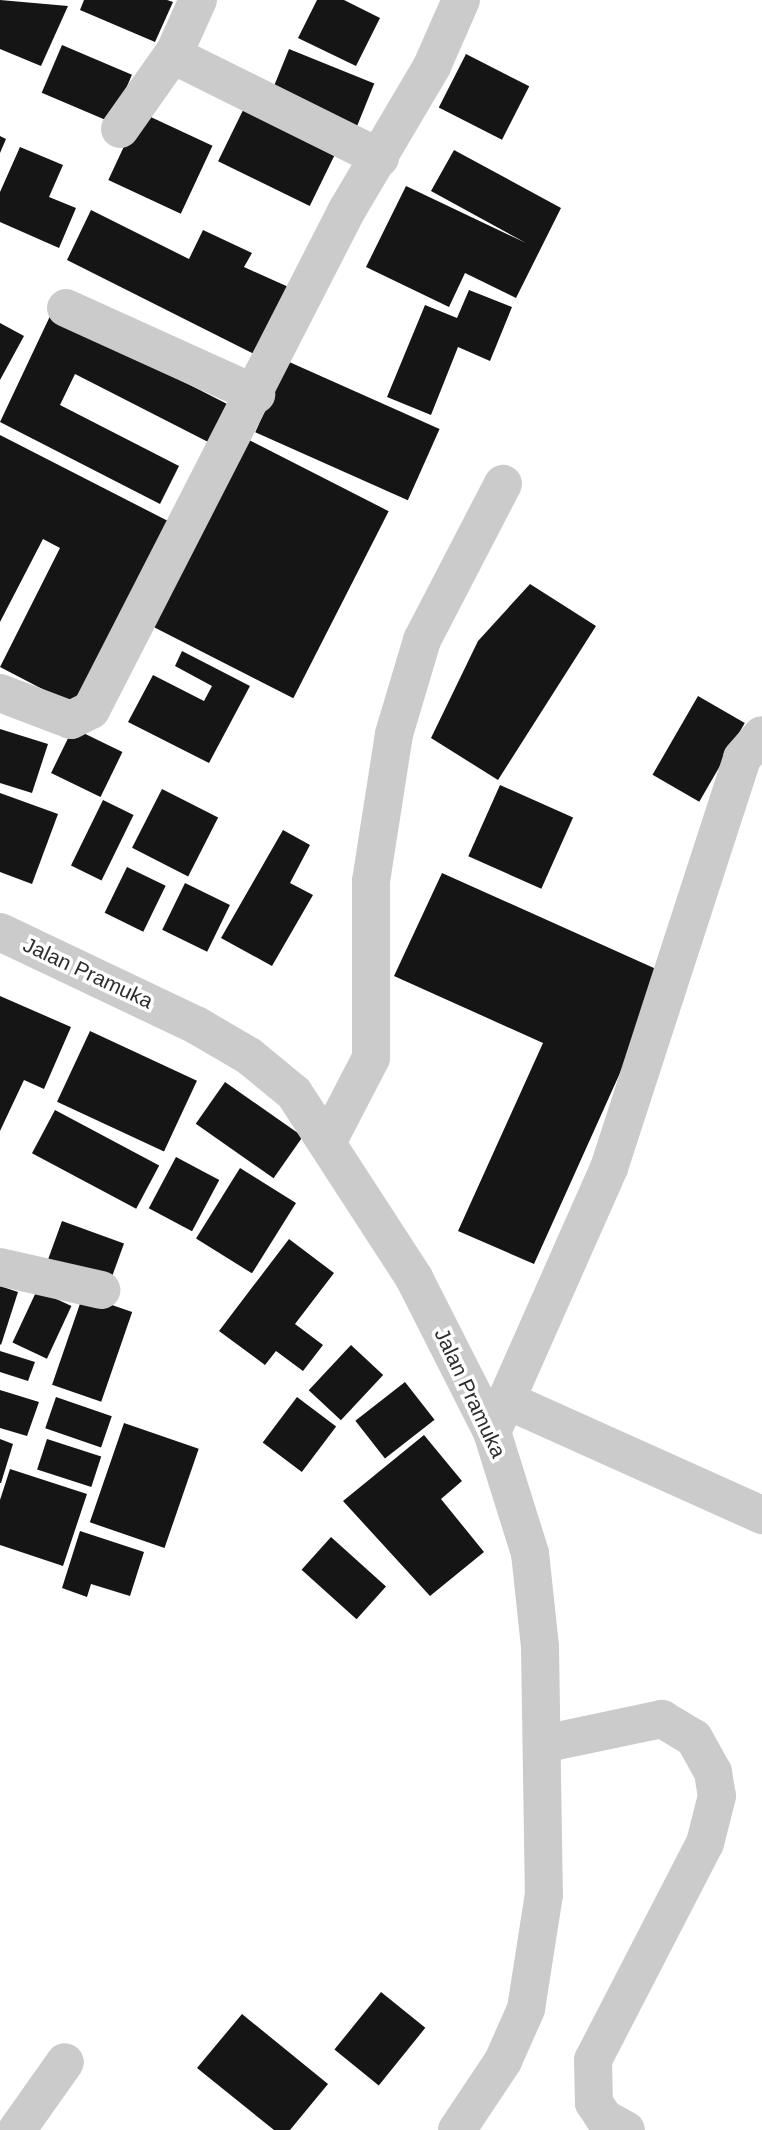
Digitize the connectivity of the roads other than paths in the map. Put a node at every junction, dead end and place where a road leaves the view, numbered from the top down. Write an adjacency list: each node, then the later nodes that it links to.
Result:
1 (198, 0): 3 (street)
2 (461, 0): 5 (street)
3 (175, 51): 4 (street); 5 (street)
4 (120, 130)
5 (380, 158): 7 (street)
6 (66, 308): 7 (street)
7 (256, 394): 9 (street)
8 (503, 484): 12 (street)
9 (0, 693)
10 (762, 735): 15 (street)
11 (0, 932): 12 (street, Jalan Pramuka)
12 (329, 1139): 15 (street, Jalan Pramuka)
13 (0, 1267): 14 (street)
14 (101, 1290)
15 (499, 1416): 16 (street); 17 (street, Jalan Pramuka)
16 (762, 1515)
17 (543, 1744): 20 (street, Jalan Pramuka); 21 (street)
18 (65, 2062): 19 (street)
19 (16, 2130)
20 (457, 2130)
21 (626, 2130)

